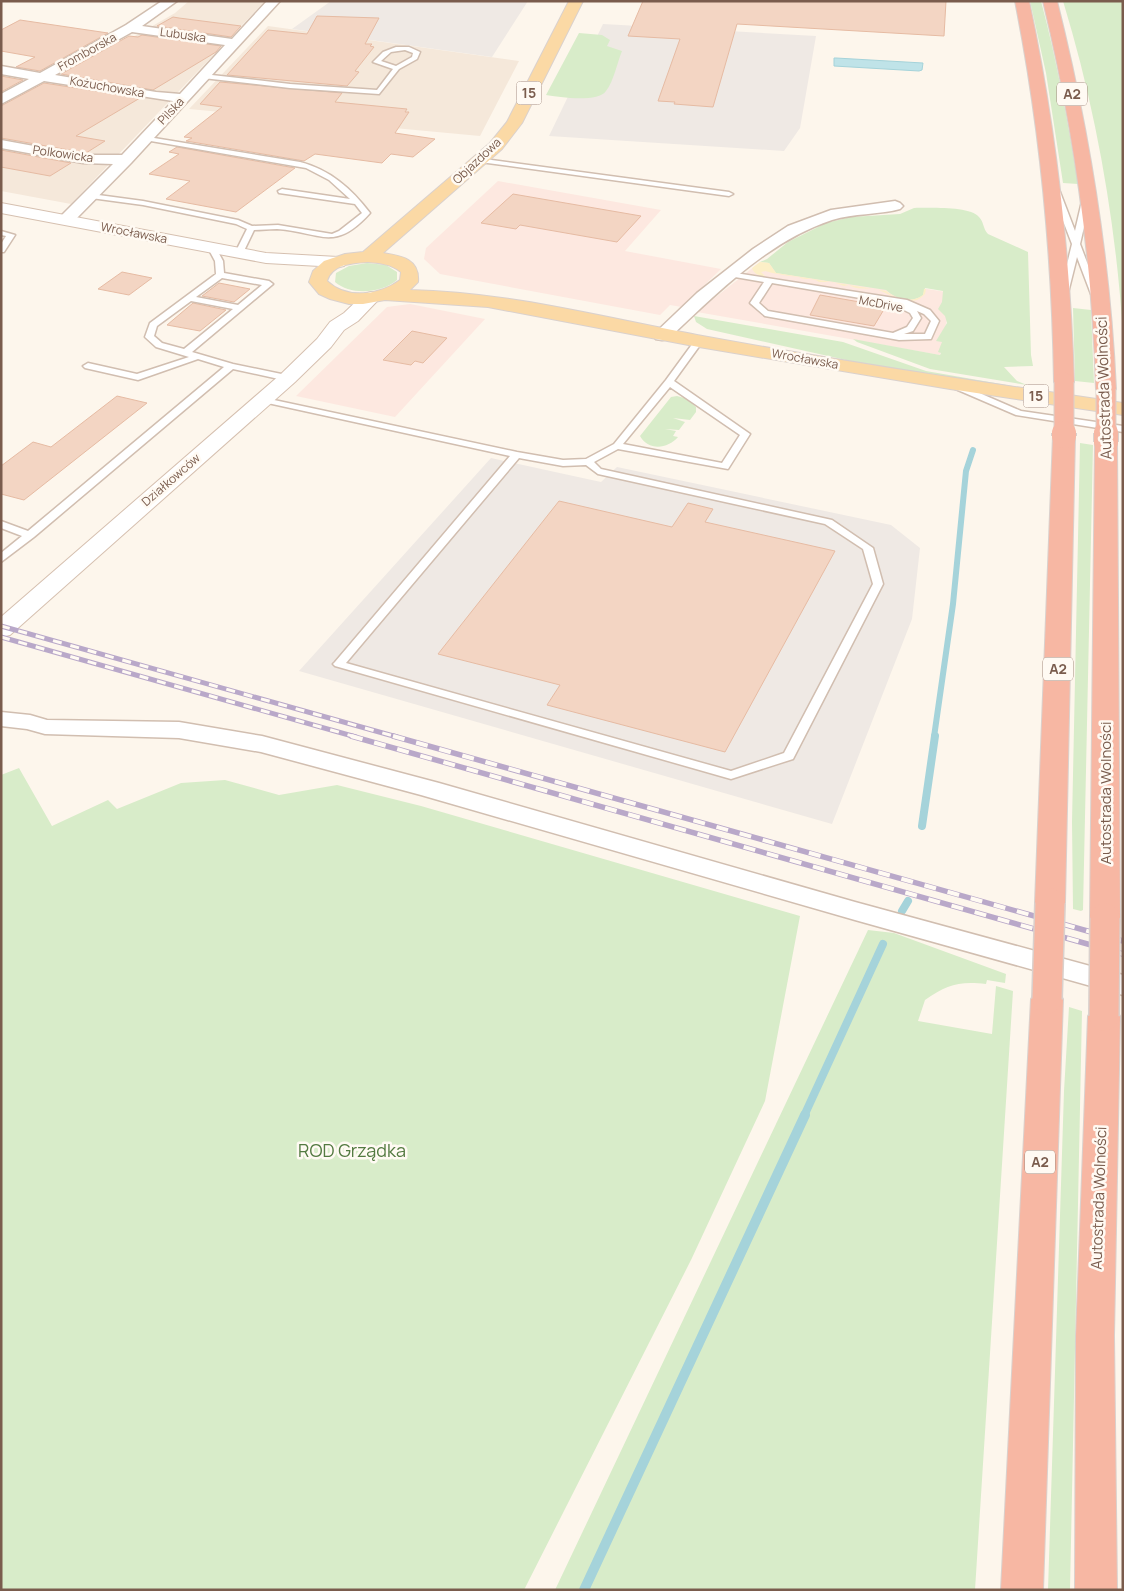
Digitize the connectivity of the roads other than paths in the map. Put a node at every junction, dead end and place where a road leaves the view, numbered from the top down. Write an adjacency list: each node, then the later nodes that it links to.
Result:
1 (172, 1): 6 (street, Fromborska)
2 (274, 1): 7 (street, Pilska)
3 (576, 1): 17 (main road, Objazdowa / 15)
4 (1022, 1): 18 (highway, A2)
5 (1050, 1): 19 (highway, Autostrada Wolności / A2)
6 (130, 28): 7 (street, Lubuska); 11 (street, Fromborska)
7 (236, 43): 10 (street, Pilska)
8 (397, 68): 8 (lane); 10 (lane)
9 (1, 70): 11 (street, Kożuchowska)
10 (203, 76): 12 (street, Pilska)
11 (43, 77): 12 (street, Kożuchowska); 13 (street, Fromborska)
12 (183, 98): 14 (street, Pilska)
13 (1, 100)
14 (145, 138): 16 (street, Pilska); 23 (lane)
15 (1, 144): 16 (street, Polkowicka)
16 (126, 160): 22 (street, Pilska)
17 (480, 160): 21 (lane); 25 (main road, Objazdowa / 15)
18 (1053, 185): 30 (lane); 48 (highway, A2)
19 (1089, 189): 30 (lane); 50 (highway, Autostrada Wolności / A2)
20 (282, 190): 23 (lane)
21 (729, 194)
22 (91, 196): 27 (street, Pilska); 28 (lane)
23 (357, 202): 28 (lane)
24 (895, 206): 38 (street)
25 (425, 207): 33 (main road, Objazdowa / 15); 35 (main road, Objazdowa / 15)
26 (5, 211): 27 (street, Wrocławska)
27 (66, 220): 31 (street, Wrocławska)
28 (251, 228): 34 (lane)
29 (1, 233): 32 (lane)
30 (1076, 244): 48 (lane); 50 (lane)
31 (212, 248): 34 (street, Wrocławska); 39 (lane)
32 (1, 250)
33 (404, 252): 35 (main road); 41 (main road)
34 (239, 253): 36 (street, Wrocławska)
35 (368, 257): 37 (main road)
36 (266, 258): 37 (street, Wrocławska); 40 (street, Wrocławska)
37 (338, 262): 40 (main road)
38 (732, 274): 42 (lane); 52 (street)
39 (220, 275): 46 (lane); 49 (lane)
40 (318, 276): 44 (main road, 15)
41 (411, 277): 45 (main road); 47 (main road, Wrocławska / 15)
42 (769, 281): 43 (lane); 53 (lane)
43 (810, 288): 53 (lane, McDrive); 53 (lane)
44 (337, 295): 45 (main road, 15); 51 (street)
45 (378, 296): 47 (main road, Wrocławska / 15); 51 (street, Działkowców)
46 (189, 298): 49 (lane); 55 (lane)
47 (488, 301): 52 (main road, Wrocławska / 15)
48 (1062, 305): 76 (highway, A2, bridge)
49 (240, 308): 55 (lane)
50 (1102, 311): 64 (highway, Autostrada Wolności / A2, bridge)
51 (337, 326): 59 (street, Działkowców)
52 (662, 335): 54 (main road, Wrocławska / 15)
53 (892, 336)
54 (699, 341): 60 (lane); 61 (main road, Wrocławska / 15)
55 (186, 352): 56 (lane)
56 (198, 356): 57 (lane); 58 (lane)
57 (88, 366)
58 (231, 366): 59 (lane); 69 (lane)
59 (288, 378): 62 (street, Działkowców)
60 (669, 382): 65 (lane); 65 (lane)
61 (950, 383): 63 (main road, Wrocławska / 15); 64 (lane)
62 (263, 399): 66 (lane); 71 (street, Działkowców)
63 (1123, 409)
64 (1115, 435): 77 (highway, Autostrada Wolności / A2, bridge)
65 (617, 446): 67 (lane)
66 (517, 455): 67 (lane); 67 (lane)
67 (588, 462)
68 (1, 524): 69 (lane)
69 (30, 535): 70 (lane)
70 (1, 559)
71 (1, 630)
72 (1, 719): 73 (street)
73 (45, 728): 74 (street); 75 (street)
74 (1, 736)
75 (1123, 985)
76 (1022, 1590)
77 (1096, 1590)

